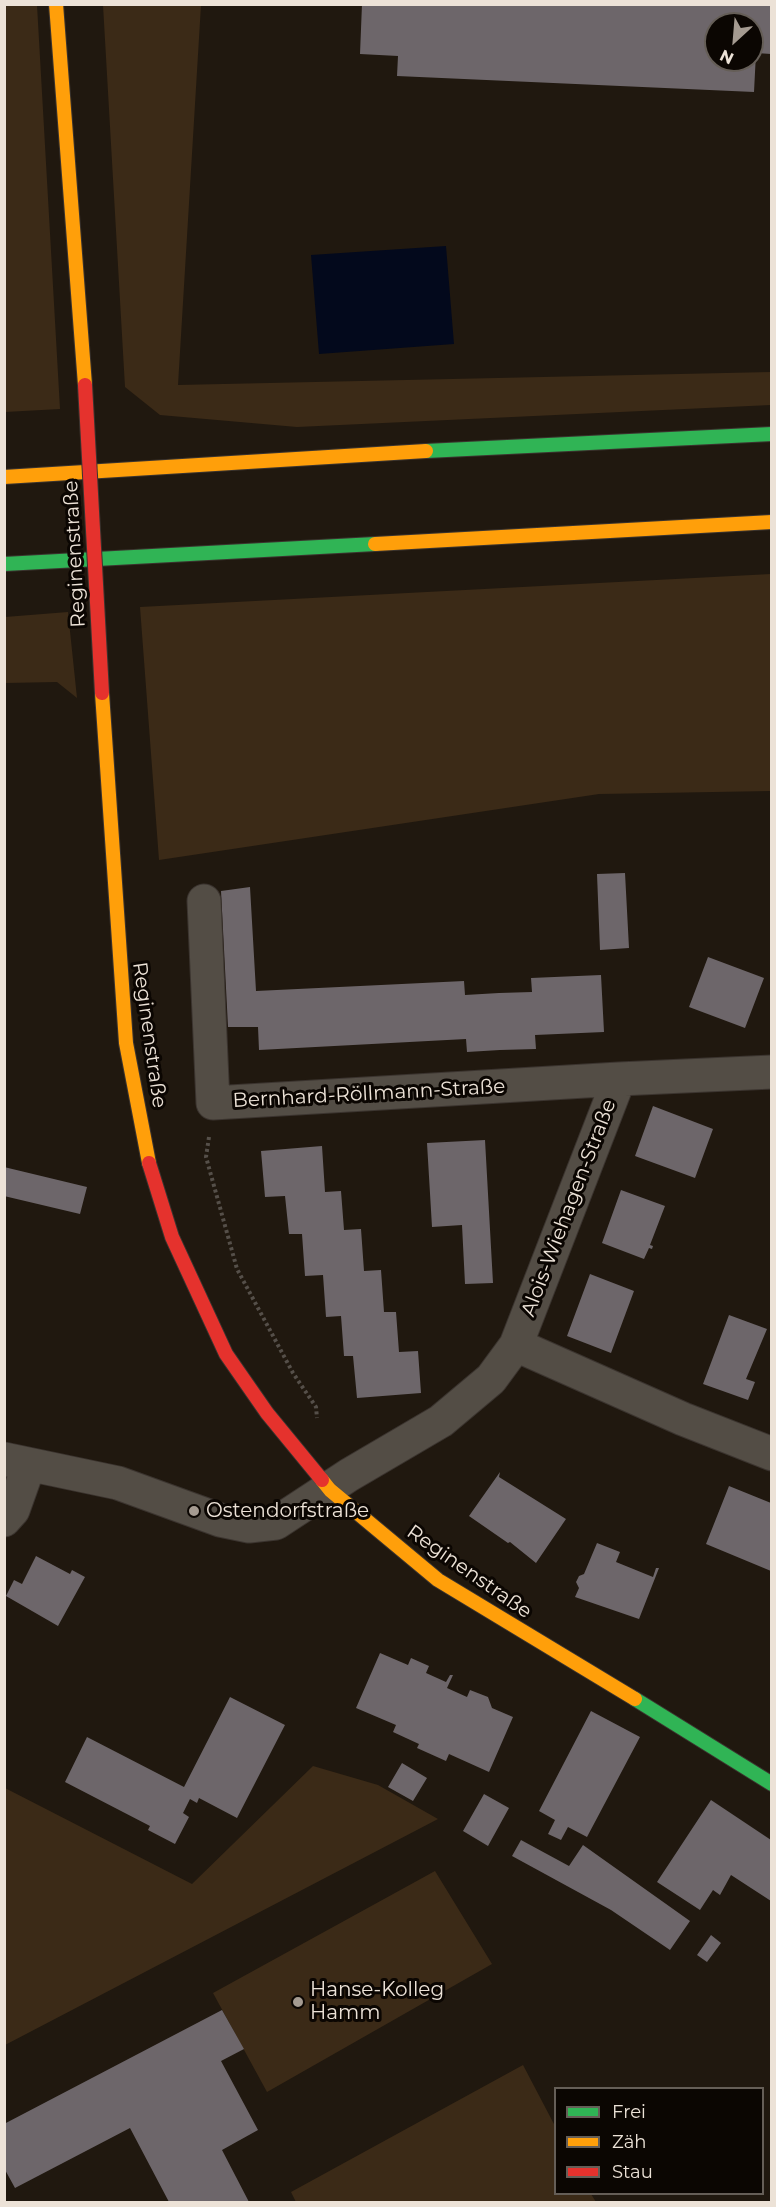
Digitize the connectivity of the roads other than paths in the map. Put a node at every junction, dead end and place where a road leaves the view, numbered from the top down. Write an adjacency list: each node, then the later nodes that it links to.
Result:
1 (56, 4): 12 (main road, Reginenstraße, bridge)
2 (771, 435): 3 (main road)
3 (4, 477)
4 (771, 522): 5 (main road)
5 (4, 564)
6 (204, 901): 8 (street, Bernhard-Röllmann-Straße)
7 (771, 1072): 8 (street, Alois-Wiehagen-Straße)
8 (619, 1079): 9 (street, Alois-Wiehagen-Straße)
9 (516, 1345): 10 (street); 12 (street, Alois-Wiehagen-Straße)
10 (771, 1454)
11 (17, 1462): 12 (street); 13 (street)
12 (330, 1490): 14 (main road, Reginenstraße)
13 (4, 1520)
14 (771, 1784)

